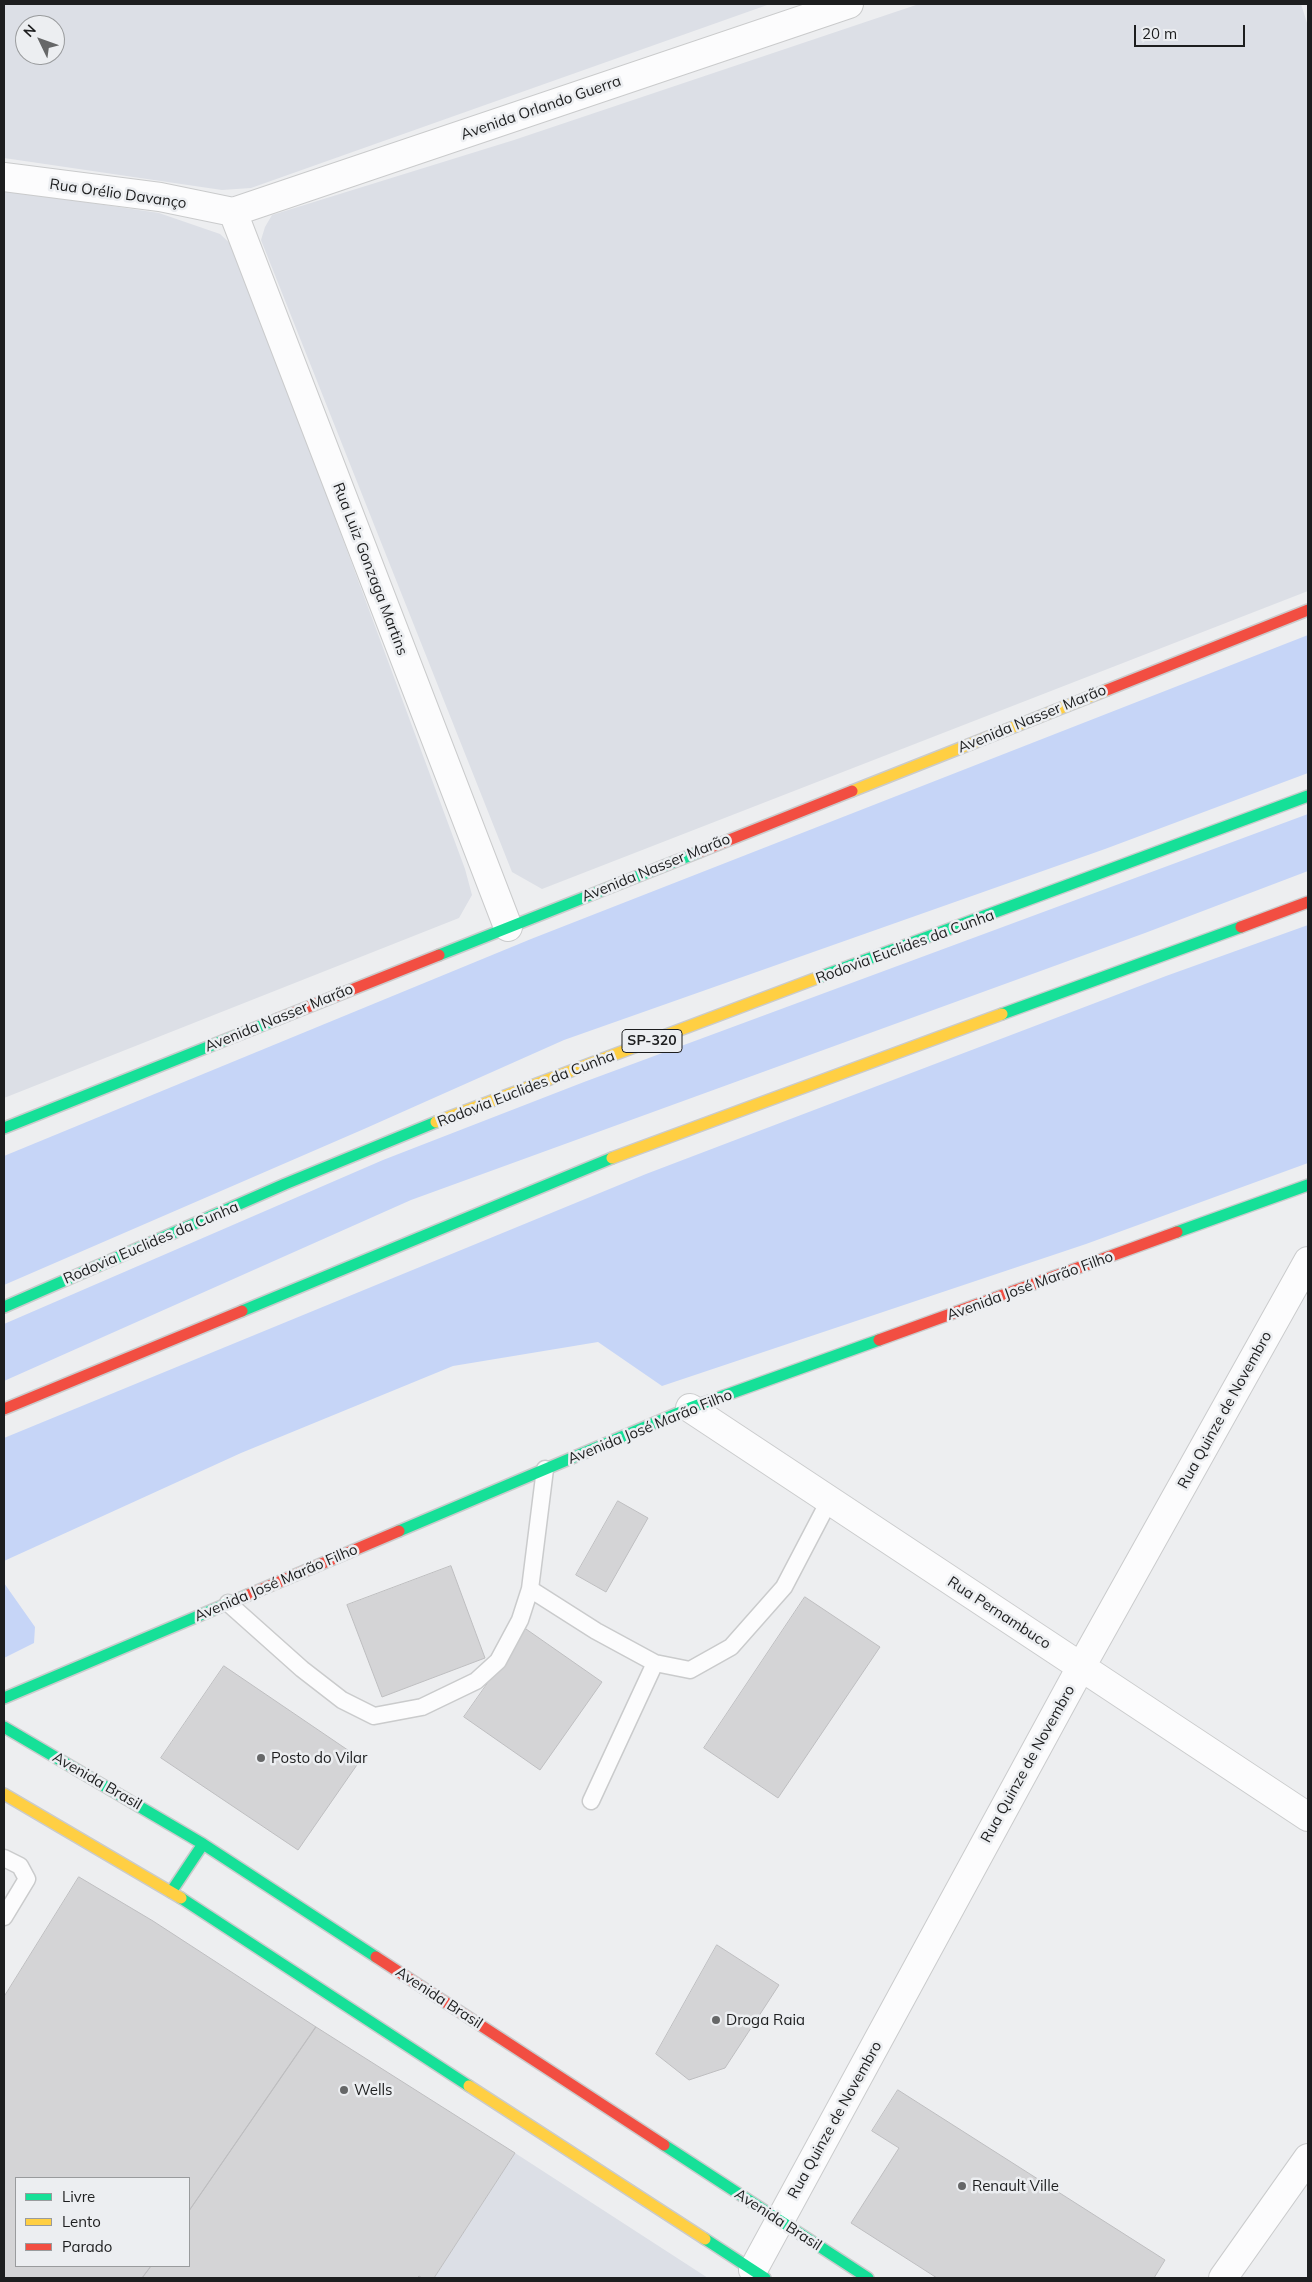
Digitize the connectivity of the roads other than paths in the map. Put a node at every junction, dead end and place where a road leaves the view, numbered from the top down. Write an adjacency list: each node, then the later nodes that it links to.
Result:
1 (849, 4): 3 (street, Avenida Orlando Guerra)
2 (4, 177): 3 (street, Rua Orélio Davanço)
3 (233, 212): 7 (street, Rua Luiz Gonzaga Martins)
4 (1308, 610): 7 (main road, Avenida Nasser Marão)
5 (1308, 796): 11 (main road, Rodovia Euclides da Cunha / SP-320)
6 (1308, 902): 13 (main road)
7 (508, 927): 8 (main road, Avenida Nasser Marão)
8 (4, 1128)
9 (1308, 1185): 12 (main road, Avenida José Marão Filho)
10 (1308, 1261): 19 (street, Rua Quinze de Novembro)
11 (4, 1307)
12 (690, 1408): 14 (main road, Avenida José Marão Filho); 15 (street, Rua Pernambuco)
13 (4, 1409)
14 (545, 1469): 16 (lane); 17 (main road, Avenida José Marão Filho)
15 (830, 1501): 18 (lane); 19 (street, Rua Pernambuco)
16 (530, 1589): 17 (lane); 18 (lane)
17 (228, 1603): 20 (main road, Avenida José Marão Filho)
18 (655, 1663): 23 (lane)
19 (1081, 1667): 24 (street, Rua Pernambuco); 30 (street, Rua Quinze de Novembro)
20 (4, 1698)
21 (4, 1727): 25 (main road, Avenida Brasil)
22 (4, 1794): 27 (main road)
23 (591, 1801)
24 (1308, 1817)
25 (203, 1844): 27 (main road); 30 (main road, Avenida Brasil)
26 (4, 1858): 28 (lane)
27 (171, 1892): 31 (main road)
28 (4, 1917)
29 (1308, 2158): 33 (street)
30 (780, 2221): 31 (street, Rua Quinze de Novembro); 32 (main road, Avenida Brasil)
31 (759, 2274)
32 (868, 2278)
33 (1223, 2278)

